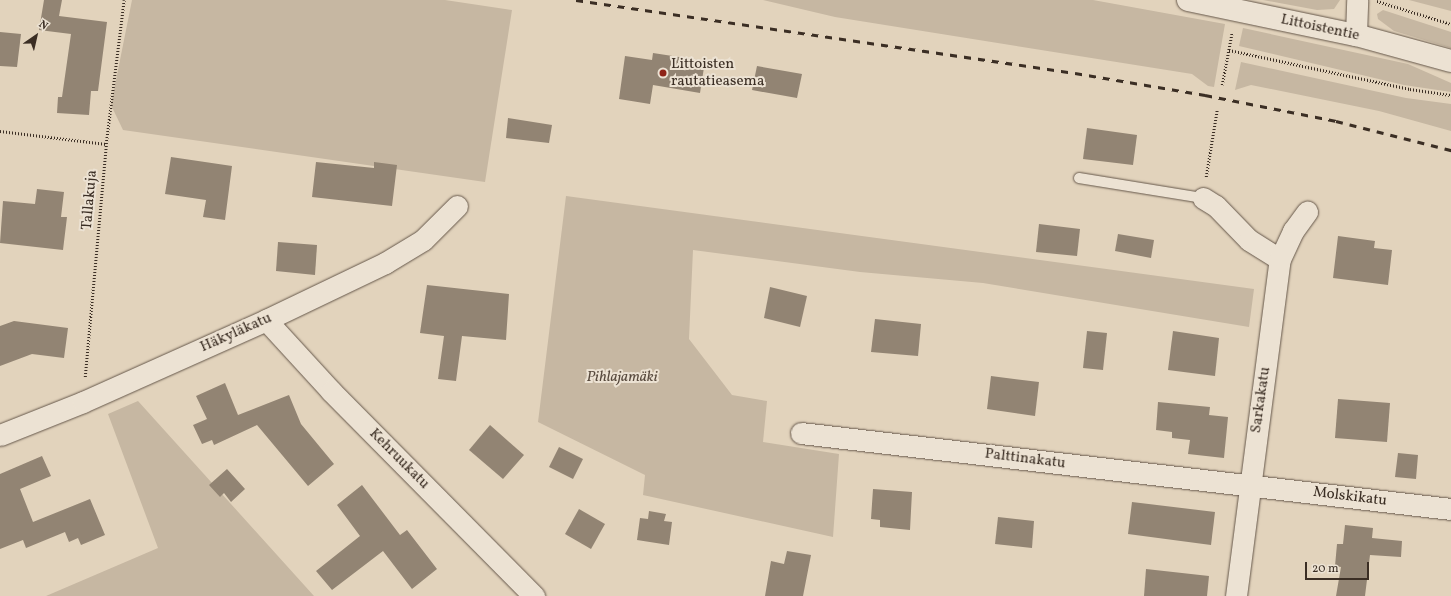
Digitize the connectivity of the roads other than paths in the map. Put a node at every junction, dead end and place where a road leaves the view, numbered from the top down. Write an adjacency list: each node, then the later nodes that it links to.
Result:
1 (1188, 0): 3 (street, Littoistentie)
2 (1357, 0): 3 (street)
3 (1356, 35): 4 (street, Littoistentie)
4 (1451, 62)
5 (1079, 178): 6 (lane)
6 (1203, 198): 9 (street)
7 (457, 206): 10 (street, Häkyläkatu)
8 (1307, 212): 9 (street, Sarkakatu)
9 (1280, 259): 13 (street, Sarkakatu)
10 (266, 320): 12 (street, Häkyläkatu); 15 (street, Kehruukatu)
11 (801, 433): 13 (street, Palttinakatu)
12 (0, 435)
13 (1250, 485): 14 (street, Molskikatu); 16 (street, Sarkakatu)
14 (1451, 509)
15 (534, 596)
16 (1236, 596)

